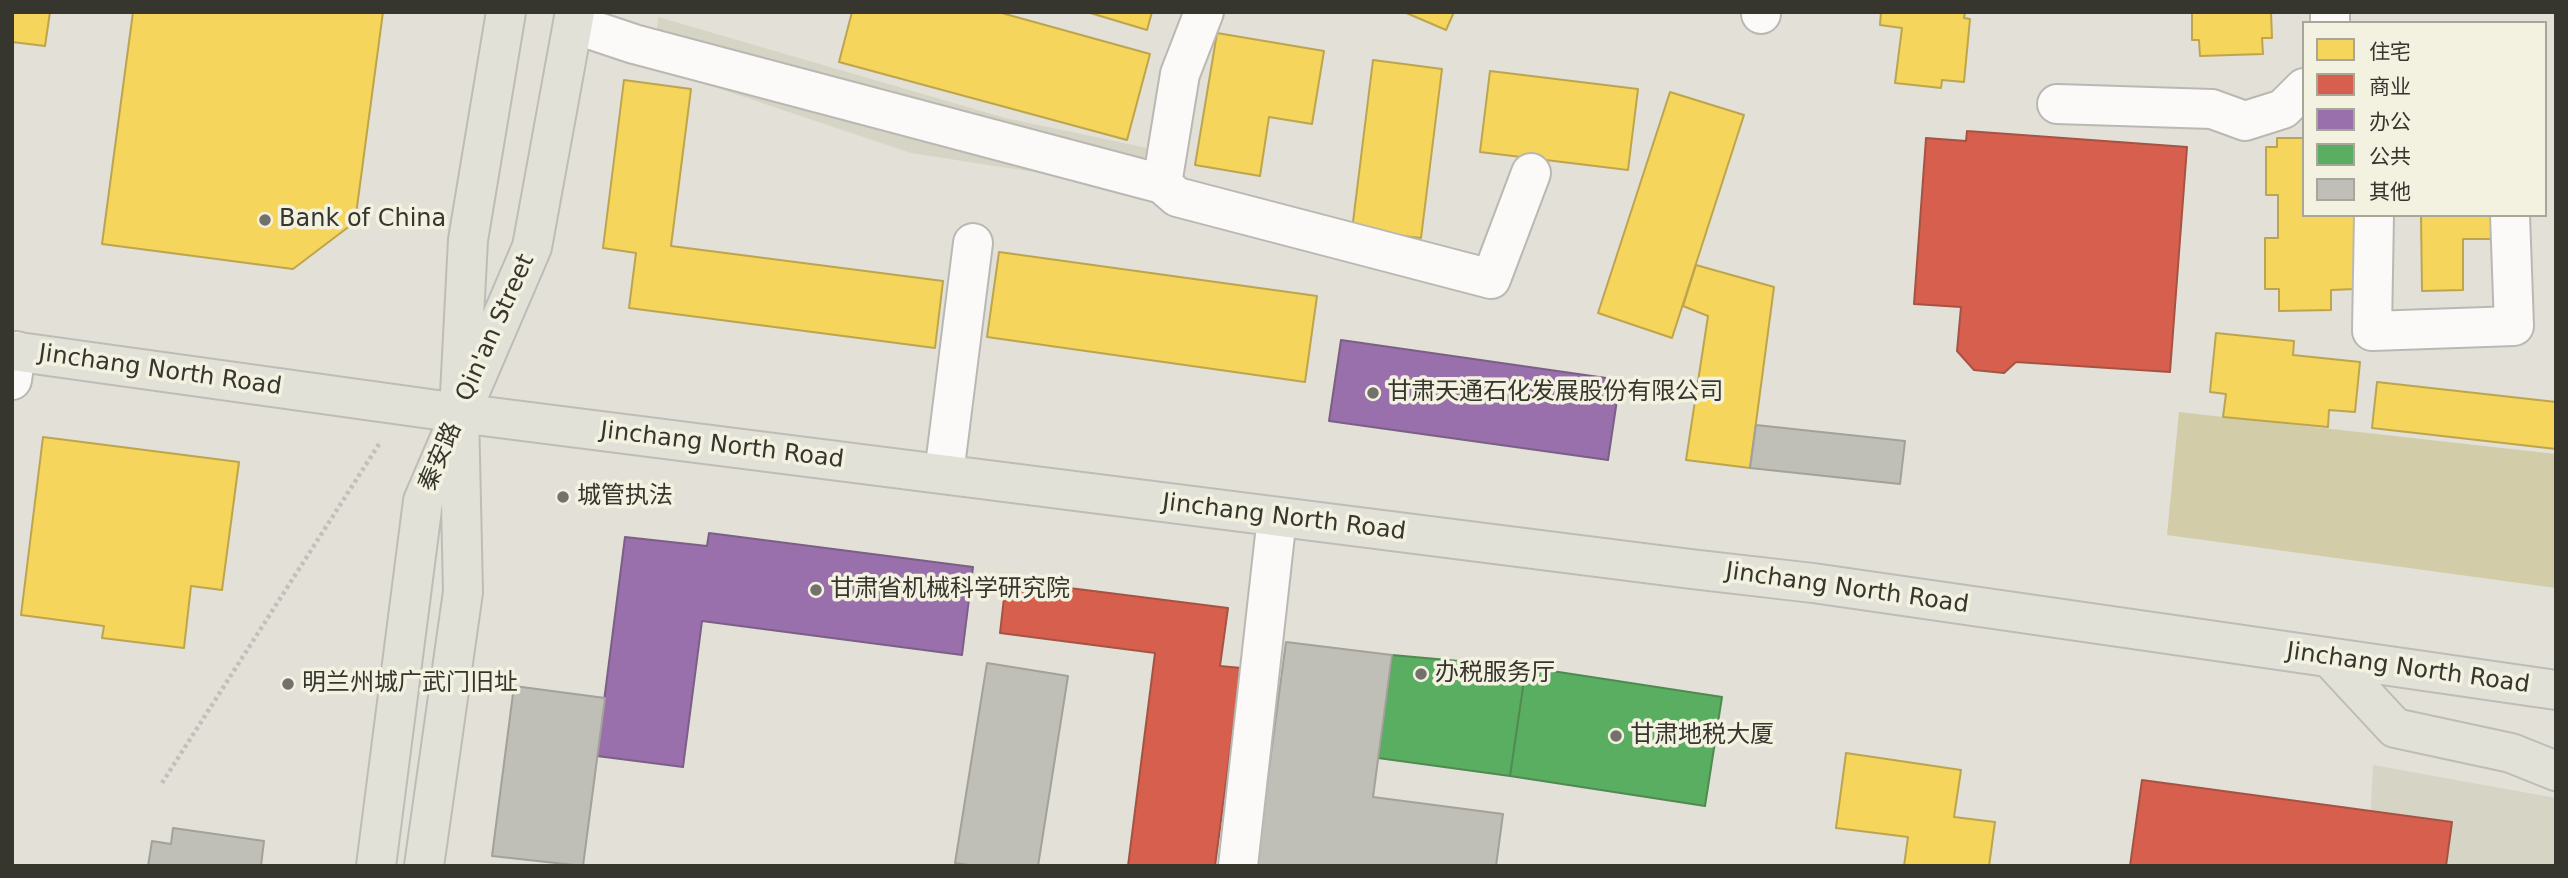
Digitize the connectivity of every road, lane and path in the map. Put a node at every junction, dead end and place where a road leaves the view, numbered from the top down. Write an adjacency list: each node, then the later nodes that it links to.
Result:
1 (506, 12): 13 (main road, Qin'an Street)
2 (1204, 12): 7 (street)
3 (574, 18): 7 (street); 13 (main road, Qin'an Street)
4 (2302, 90): 5 (street)
5 (2057, 104)
6 (1531, 173): 7 (street)
7 (1162, 184)
8 (2374, 217): 9 (street)
9 (2510, 217)
10 (973, 243): 14 (street)
11 (13, 360): 12 (main road, Jinchang North Road)
12 (404, 405): 13 (main road, Jinchang North Road); 19 (path)
13 (459, 413): 14 (main road, Jinchang North Road); 20 (main road, 秦安路); 21 (main road, 秦安路)
14 (944, 474): 15 (main road, Jinchang North Road)
15 (1277, 517): 16 (main road, Jinchang North Road); 22 (street)
16 (2330, 658): 17 (main road, Jinchang North Road); 18 (main road)
17 (2556, 690)
18 (2556, 771)
19 (162, 783)
20 (376, 866)
21 (424, 866)
22 (1238, 866)

